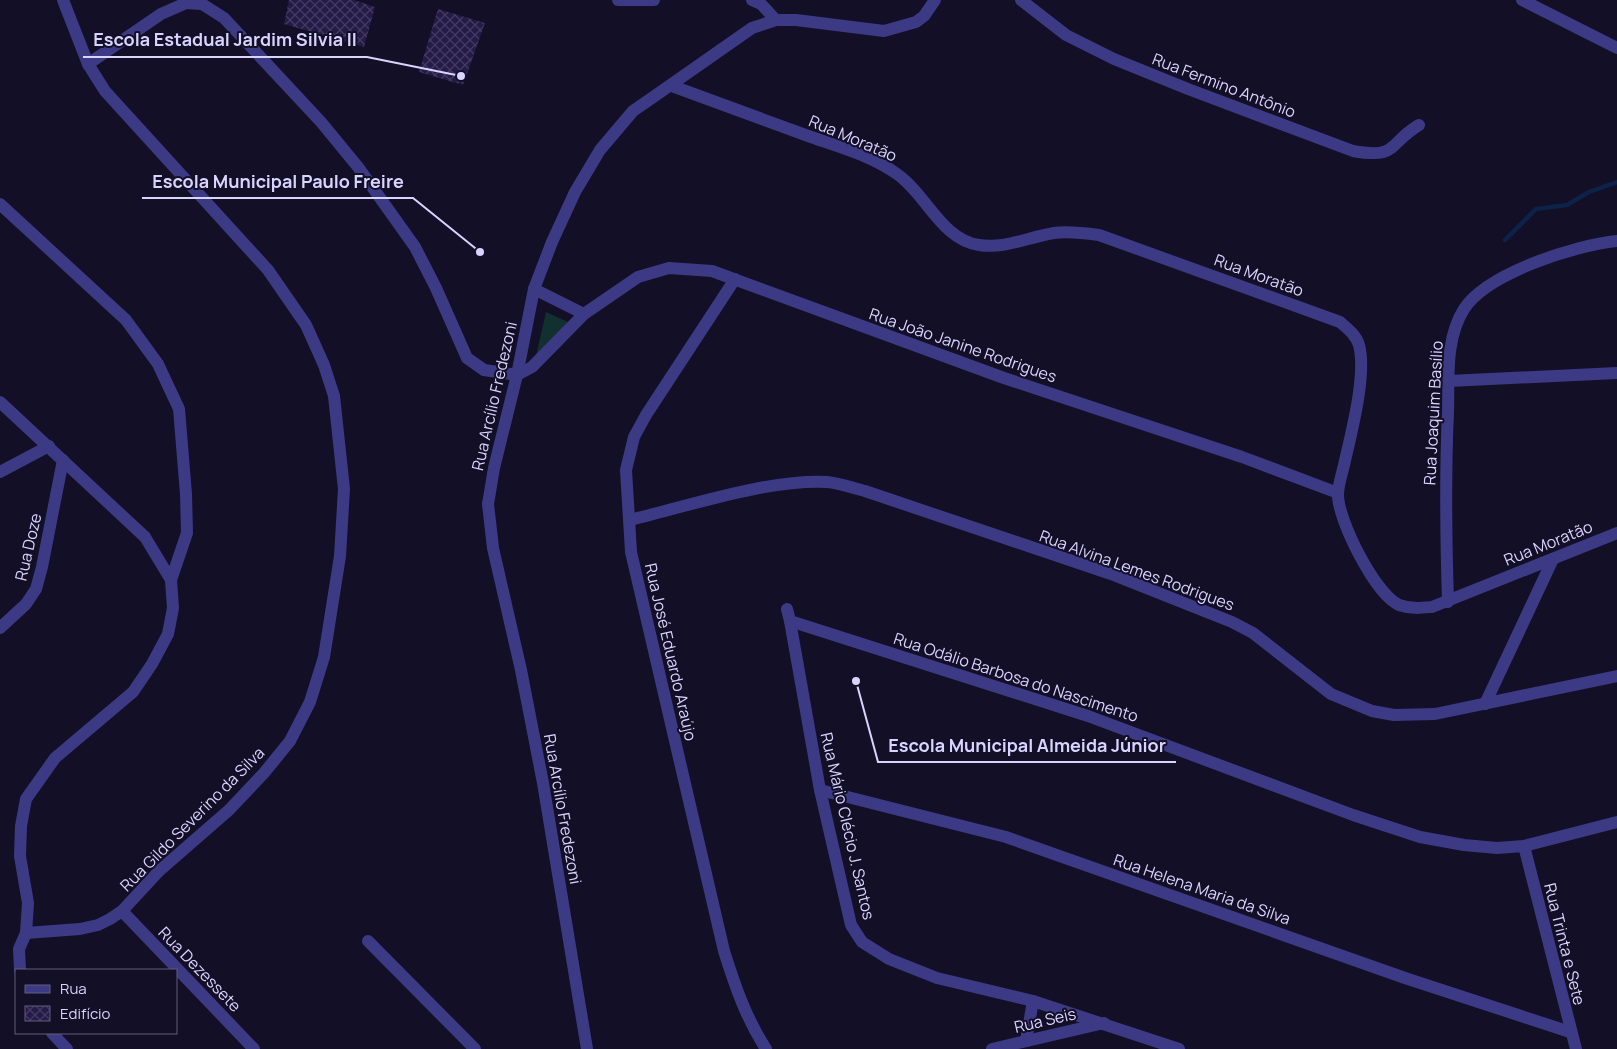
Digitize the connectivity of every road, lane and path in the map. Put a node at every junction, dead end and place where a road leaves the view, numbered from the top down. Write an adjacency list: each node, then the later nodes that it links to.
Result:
1 (63, 0): 10 (street, Rua Gildo Severino da Silva)
2 (618, 0): 3 (street)
3 (654, 0)
4 (752, 0): 8 (street)
5 (935, 0): 8 (street, Rua Arcílio Fredezoni)
6 (1021, 0): 12 (street, Rua Fermino Antônio)
7 (1522, 0): 9 (street)
8 (776, 20): 11 (street, Rua Arcílio Fredezoni)
9 (1617, 48)
10 (88, 64): 19 (street); 38 (street, Rua Gildo Severino da Silva)
11 (672, 86): 16 (street, Rua Arcílio Fredezoni); 25 (street, Rua Moratão)
12 (1419, 125)
13 (0, 204): 29 (street)
14 (1617, 241): 20 (street, Rua Joaquim Basílio)
15 (735, 279): 17 (street, Rua João Janine Rodrigues); 25 (street, Rua João Janine Rodrigues); 26 (street, Rua José Eduardo Araújo)
16 (534, 289): 17 (street); 19 (street, Rua Arcílio Fredezoni)
17 (584, 314): 19 (street, Rua João Janine Rodrigues)
18 (1617, 373): 20 (street)
19 (517, 375): 52 (street, Rua Arcílio Fredezoni)
20 (1449, 381): 30 (street, Rua Joaquim Basílio)
21 (0, 402): 22 (street)
22 (49, 446): 23 (street); 24 (street)
23 (64, 460): 29 (street); 32 (street, Rua Doze)
24 (0, 472)
25 (1338, 493): 30 (street, Rua Moratão)
26 (630, 520): 34 (street, Rua Alvina Lemes Rodrigues); 53 (street, Rua José Eduardo Araújo)
27 (1617, 533): 28 (street, Rua Moratão)
28 (1553, 559): 30 (street, Rua Moratão); 34 (street)
29 (171, 580): 39 (street)
30 (1448, 602)
31 (788, 615): 35 (street, Rua Mário Clécio J. Santos); 37 (street, Rua Odálio Barbosa do Nascimento)
32 (0, 628)
33 (1616, 679): 34 (street, Rua Alvina Lemes Rodrigues)
34 (1485, 704)
35 (820, 790): 44 (street, Rua Mário Clécio J. Santos); 46 (street, Rua Helena Maria da Silva)
36 (1617, 822): 37 (street, Rua Odálio Barbosa do Nascimento)
37 (1524, 846): 46 (street, Rua Trinta e Sete)
38 (122, 912): 39 (street, Rua Gildo Severino da Silva); 42 (street, Rua Dezessete)
39 (26, 933): 41 (street)
40 (368, 941): 51 (street)
41 (20, 969)
42 (177, 969)
43 (178, 970): 50 (street, Rua Dezessete)
44 (1034, 1001): 45 (street, Rua Mário Clécio J. Santos); 48 (street)
45 (1104, 1023): 48 (street, Rua Seis); 55 (street, Rua Mário Clécio J. Santos)
46 (1570, 1032): 56 (street, Rua Trinta e Sete)
47 (53, 1034): 49 (street)
48 (1026, 1042): 54 (street, Rua Seis)
49 (67, 1049)
50 (254, 1049)
51 (475, 1049)
52 (587, 1049)
53 (766, 1049)
54 (992, 1049)
55 (1179, 1049)
56 (1576, 1049)

